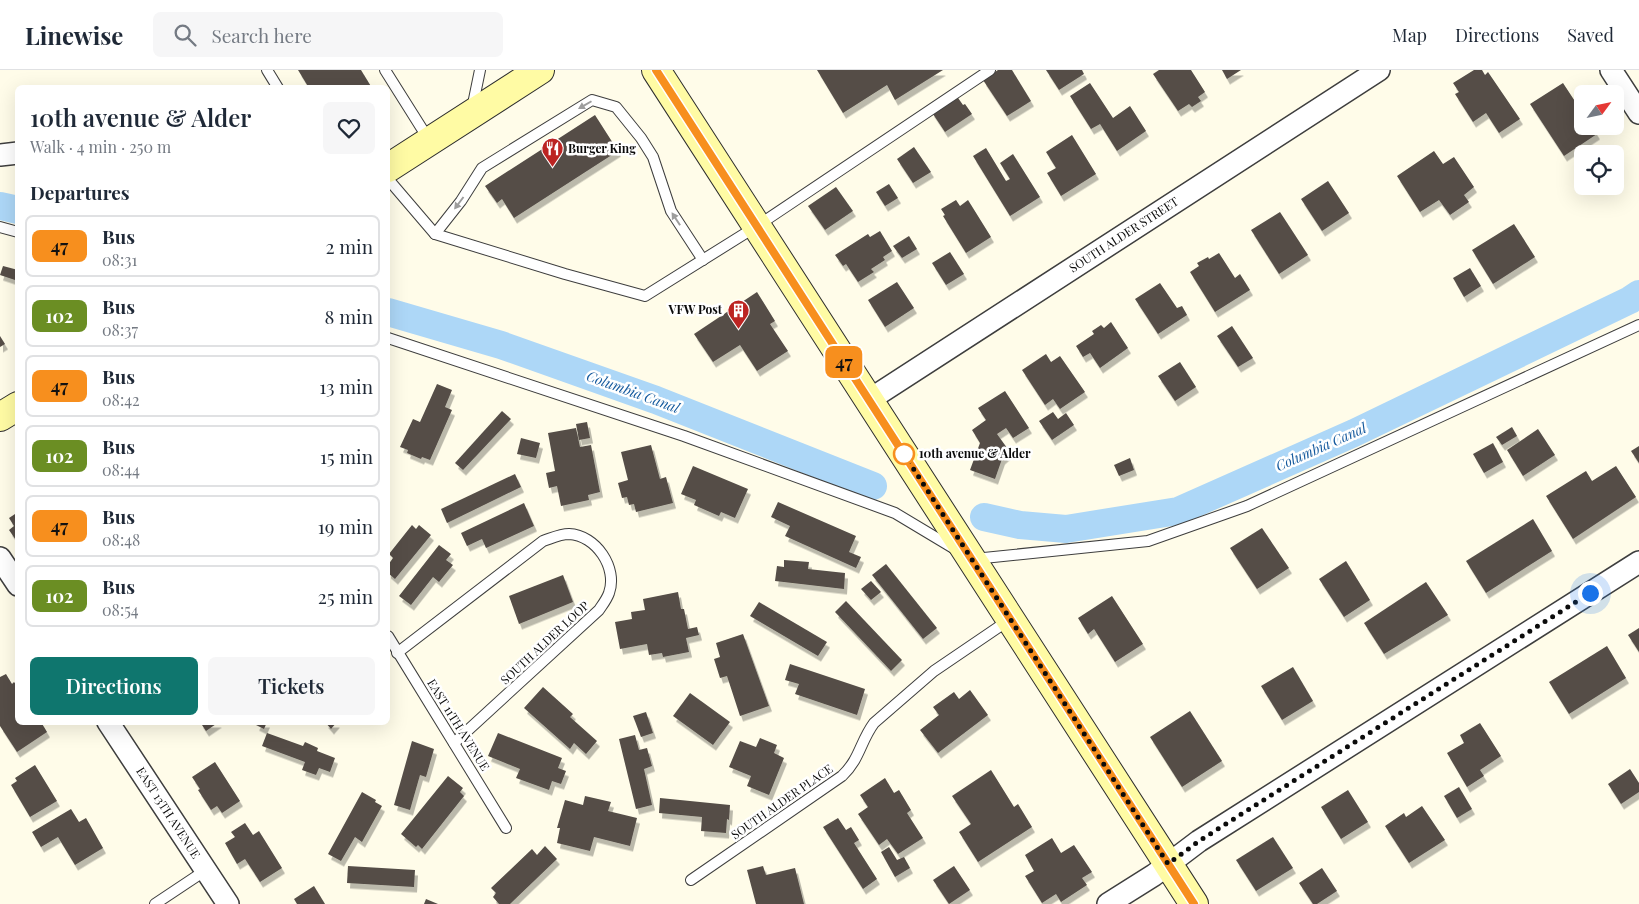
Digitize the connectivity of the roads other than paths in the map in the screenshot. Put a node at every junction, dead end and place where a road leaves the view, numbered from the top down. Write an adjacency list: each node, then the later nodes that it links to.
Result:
1 (267, 70): 9 (lane)
2 (385, 70): 12 (lane)
3 (480, 70): 11 (lane)
4 (540, 70): 11 (main road)
5 (656, 70): 17 (main road)
6 (990, 70): 17 (lane)
7 (1379, 70): 24 (street, SOUTH ALDER STREET)
8 (1611, 70): 10 (street)
9 (276, 85)
10 (1639, 113)
11 (471, 114): 12 (main road)
12 (430, 141): 15 (main road)
13 (15, 153): 14 (street)
14 (0, 155)
15 (390, 167)
16 (390, 182): 20 (lane)
17 (756, 226): 21 (lane); 24 (main road)
18 (0, 227): 19 (lane)
19 (15, 231)
20 (435, 234): 21 (lane); 21 (lane, one-way to 20)
21 (703, 260)
22 (1639, 325): 28 (lane)
23 (390, 339): 28 (lane)
24 (869, 400): 28 (main road)
25 (15, 408): 26 (main road)
26 (0, 417)
27 (0, 558): 30 (street)
28 (972, 559): 31 (main road)
29 (1639, 562): 37 (street)
30 (15, 580)
31 (1010, 619): 37 (main road); 39 (lane, SOUTH ALDER PLACE)
32 (390, 639): 33 (lane, EAST 11TH AVENUE)
33 (398, 652): 35 (lane, EAST 11TH AVENUE); 35 (lane, SOUTH ALDER LOOP)
34 (110, 725): 38 (street, EAST 13TH AVENUE)
35 (454, 744): 36 (lane, EAST 11TH AVENUE)
36 (506, 828)
37 (1168, 864): 42 (street); 43 (main road)
38 (206, 870): 40 (lane); 41 (street, EAST 13TH AVENUE)
39 (690, 880)
40 (155, 904)
41 (228, 904)
42 (1108, 904)
43 (1194, 904)

